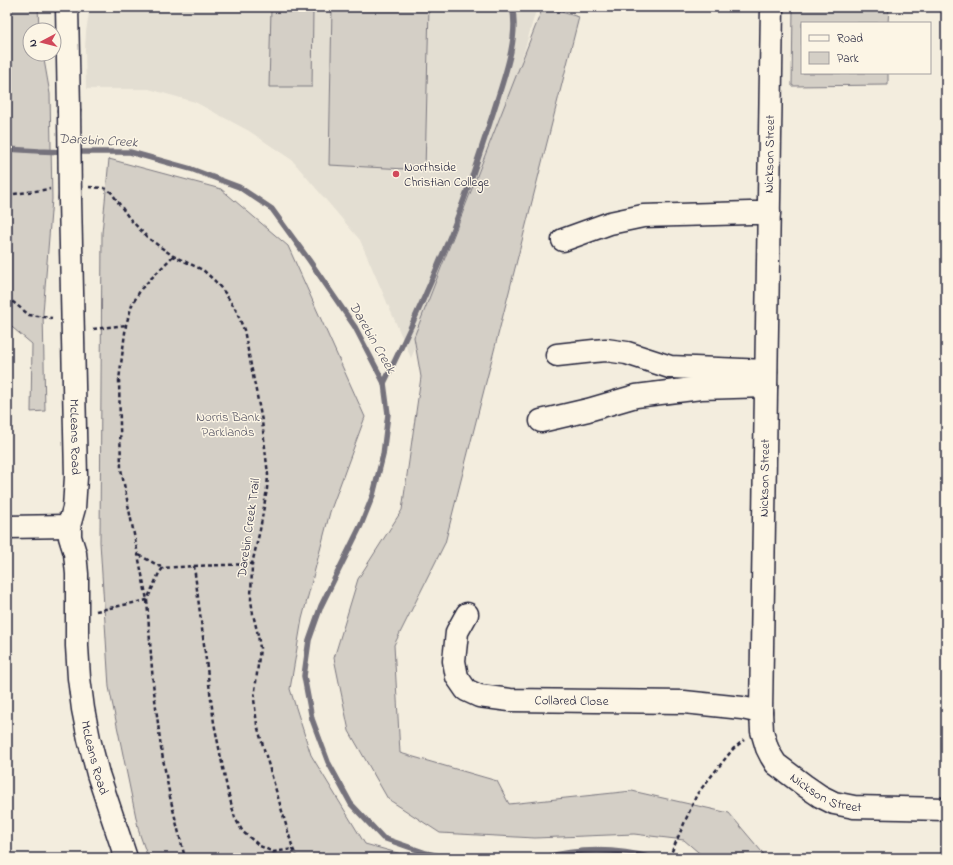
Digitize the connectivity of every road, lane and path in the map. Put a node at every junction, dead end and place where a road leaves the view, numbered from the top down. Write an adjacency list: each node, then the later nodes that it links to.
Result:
1 (68, 7): 3 (street, McLeans Road, bridge)
2 (772, 7): 5 (street, Nickson Street)
3 (71, 191): 4 (path, Darebin Creek Trail); 7 (path, Darebin Creek Trail); 9 (street, McLeans Road)
4 (7, 195)
5 (769, 213): 6 (street); 12 (street, Nickson Street)
6 (563, 240)
7 (173, 256): 10 (path); 17 (path, Darebin Creek Trail)
8 (7, 297): 9 (path)
9 (72, 319): 10 (path); 14 (street, McLeans Road)
10 (126, 325): 16 (path)
11 (557, 355): 12 (street)
12 (766, 379): 13 (street); 23 (street, Nickson Street)
13 (541, 421)
14 (70, 526): 15 (street); 22 (street, McLeans Road)
15 (7, 527)
16 (139, 555): 19 (path); 20 (path)
17 (252, 564): 18 (path); 25 (path, Darebin Creek Trail)
18 (194, 566): 19 (path); 25 (path)
19 (163, 568): 20 (path)
20 (147, 600): 22 (path); 27 (path)
21 (467, 614): 23 (street, Collared Close)
22 (77, 615): 26 (street, McLeans Road)
23 (762, 722): 24 (street, Nickson Street); 29 (path)
24 (946, 809)
25 (293, 849): 28 (path, Darebin Creek Trail)
26 (126, 858)
27 (185, 858)
28 (297, 858)
29 (669, 858)

